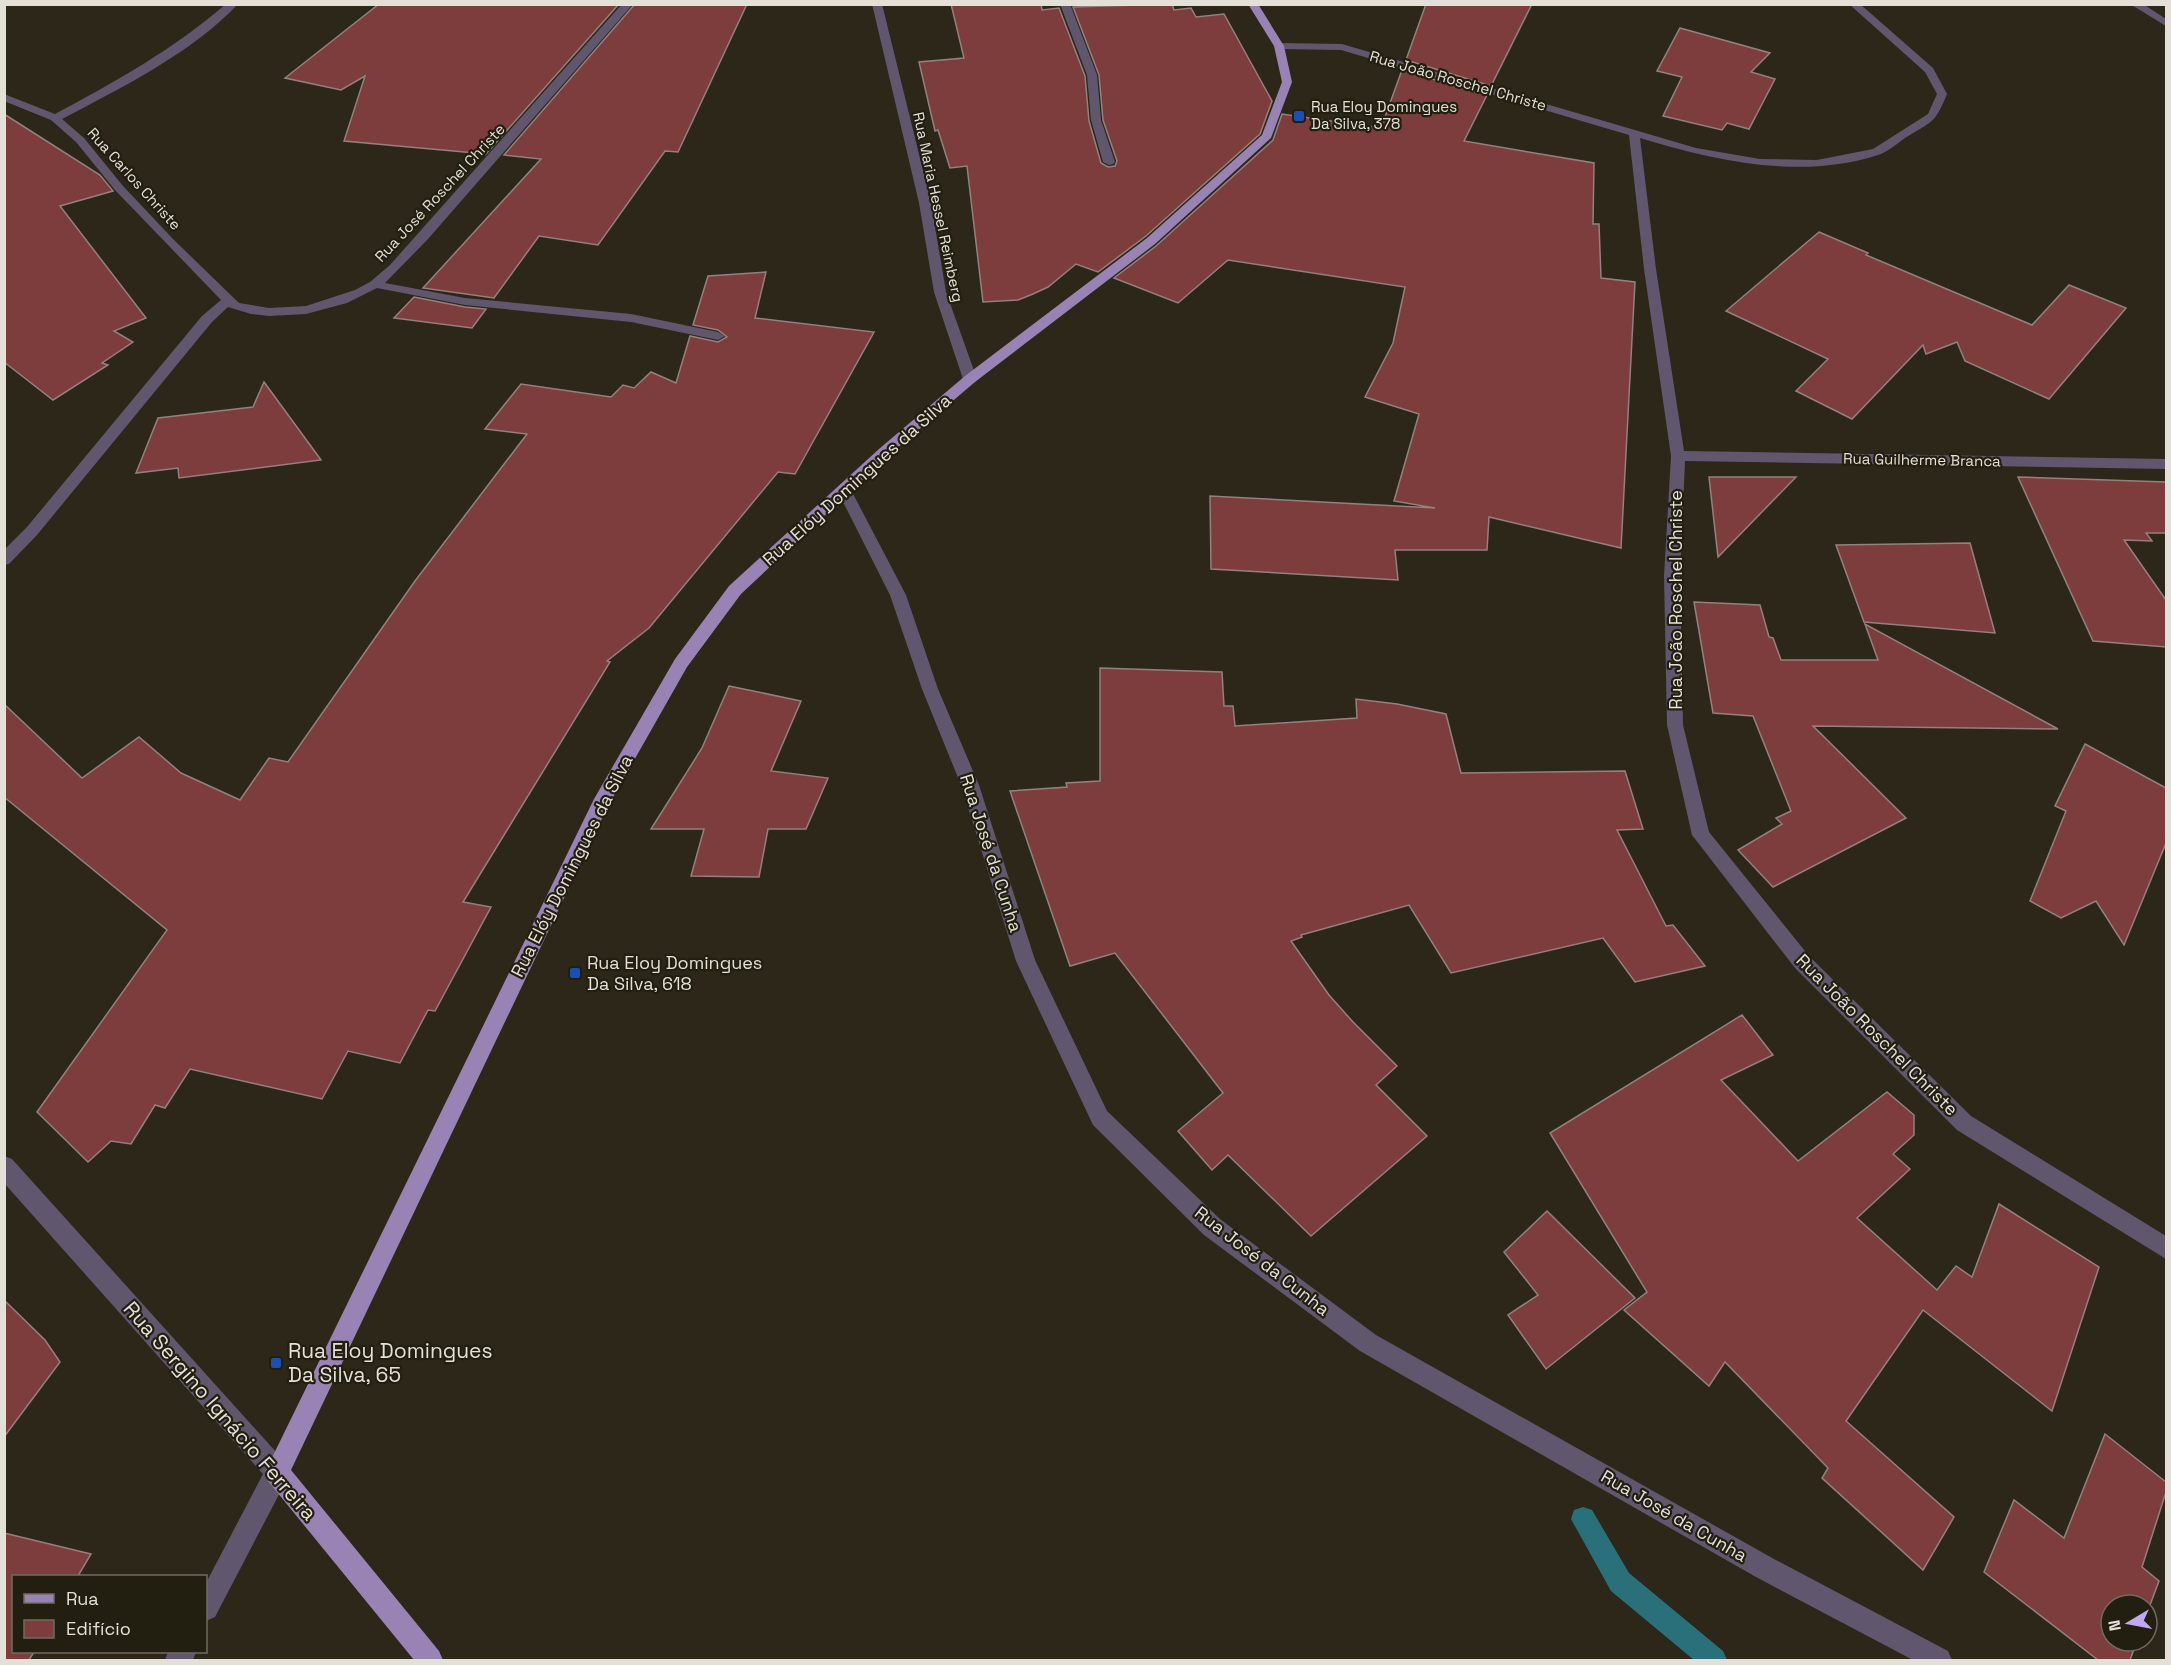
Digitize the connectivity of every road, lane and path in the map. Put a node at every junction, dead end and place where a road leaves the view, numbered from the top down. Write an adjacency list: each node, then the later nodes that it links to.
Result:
1 (233, 4): 11 (street)
2 (628, 4): 14 (street, Rua José Roschel Christe)
3 (877, 4): 17 (street, Rua Maria Hessel Reimberg)
4 (1065, 4): 13 (street)
5 (1253, 4): 9 (main road, Rua Elóy Domingues da Silva)
6 (1854, 4): 12 (street, Rua João Roschel Christe)
7 (2134, 4): 8 (street)
8 (2166, 23)
9 (1279, 46): 12 (street, Rua João Roschel Christe); 17 (main road, Rua Elóy Domingues da Silva)
10 (4, 97): 11 (street, Rua Carlos Christe)
11 (55, 118): 15 (street, Rua Carlos Christe)
12 (1634, 133): 18 (street, Rua João Roschel Christe)
13 (1109, 162)
14 (375, 284): 15 (street, Rua José Roschel Christe); 16 (street)
15 (227, 301): 21 (street)
16 (718, 336)
17 (970, 379): 20 (main road, Rua Elóy Domingues da Silva)
18 (1678, 456): 19 (street, Rua Guilherme Branca); 23 (street, Rua João Roschel Christe)
19 (2166, 464)
20 (844, 490): 24 (main road, Rua Elóy Domingues da Silva); 27 (street, Rua José da Cunha)
21 (4, 560)
22 (4, 1166): 24 (street, Rua Sergino Ignácio Ferreira)
23 (2166, 1248)
24 (277, 1472): 25 (street, Rua Elóy Domingues da Silva); 26 (main road, Rua Sergino Ignácio Ferreira)
25 (207, 1606)
26 (430, 1660)
27 (1940, 1660)

